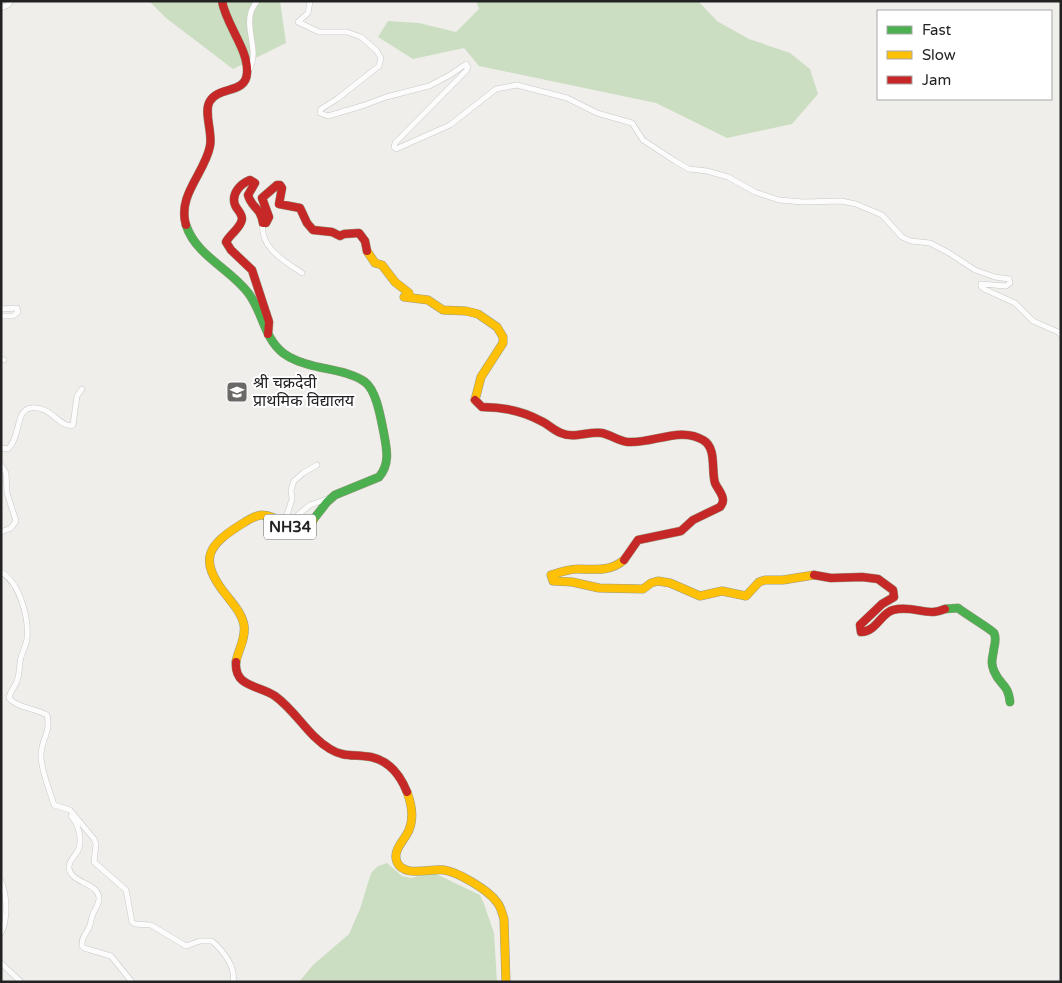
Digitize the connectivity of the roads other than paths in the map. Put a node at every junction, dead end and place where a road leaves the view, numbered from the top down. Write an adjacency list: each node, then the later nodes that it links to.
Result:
1 (11, 1): 5 (street)
2 (222, 1): 6 (main road)
3 (257, 1): 6 (street)
4 (310, 1): 12 (street)
5 (1, 8)
6 (248, 72): 11 (main road, NH34)
7 (263, 223): 8 (street); 11 (main road); 20 (main road)
8 (302, 273)
9 (1, 309): 10 (street)
10 (1, 316)
11 (268, 336): 17 (main road, NH34)
12 (1061, 336)
13 (82, 389): 14 (street)
14 (1, 448)
15 (1, 465): 18 (street)
16 (317, 465): 17 (street)
17 (330, 498): 28 (main road, NH34)
18 (1, 532)
19 (1, 572): 21 (street)
20 (1010, 702)
21 (61, 808): 26 (street); 27 (street)
22 (1, 880): 23 (street)
23 (1, 933)
24 (1, 963): 25 (street)
25 (21, 982)
26 (132, 982)
27 (233, 982)
28 (506, 982)

